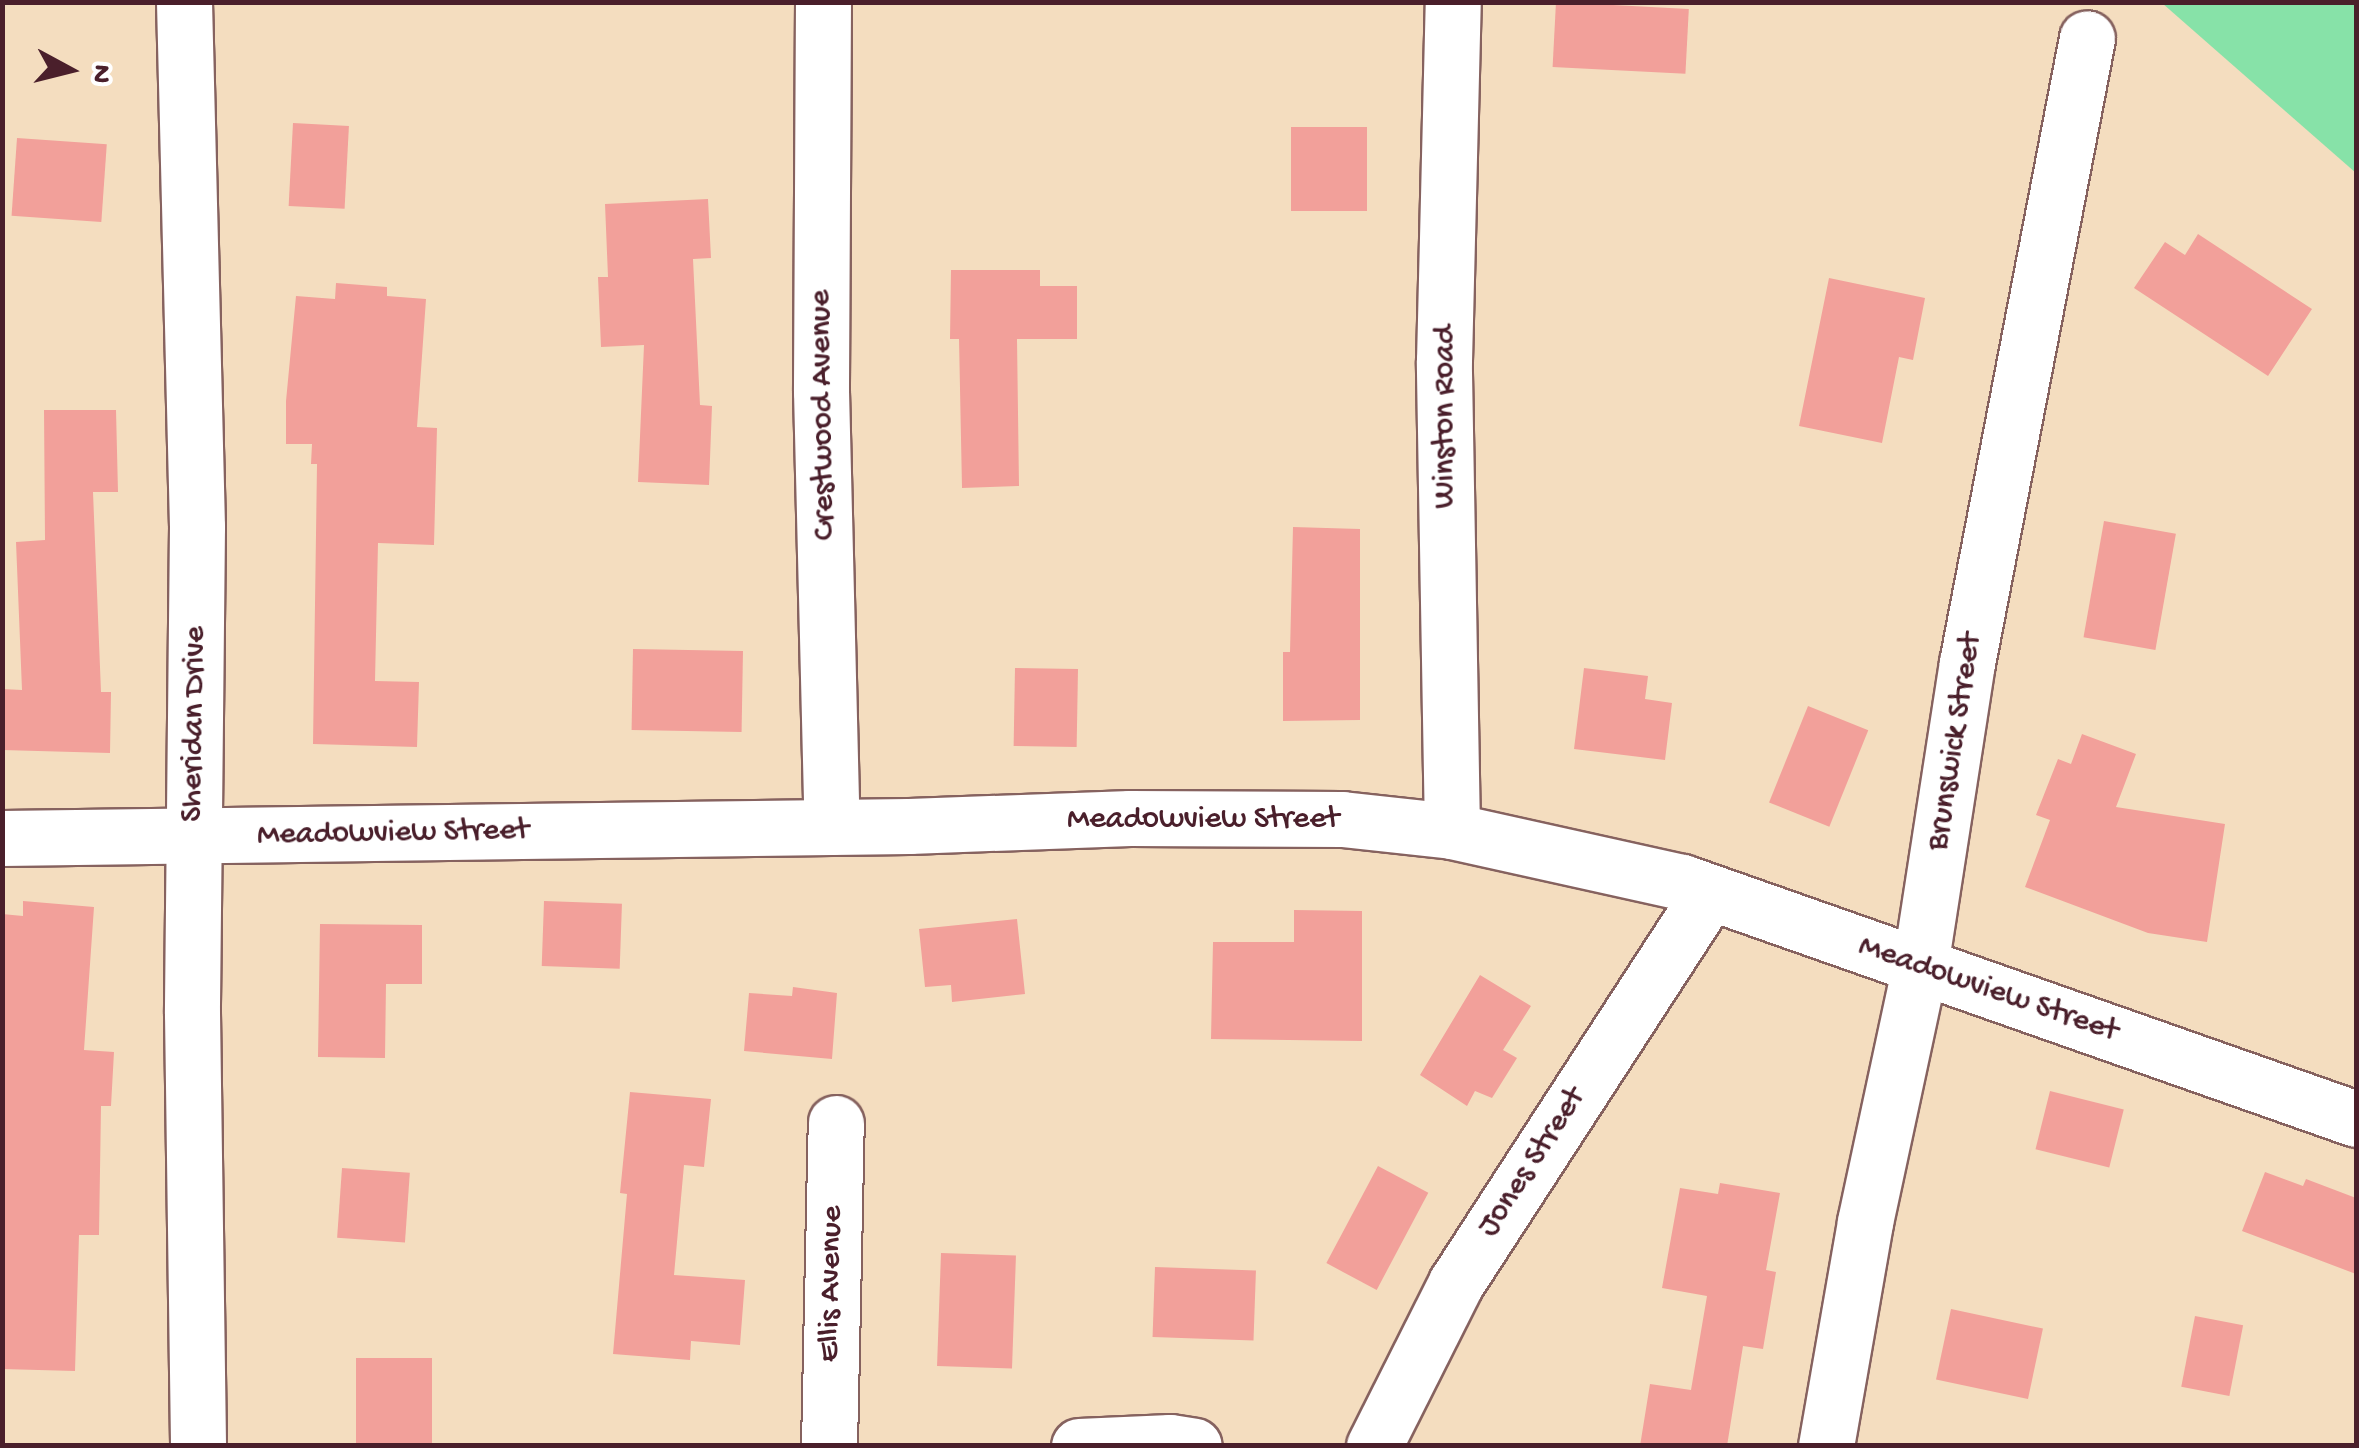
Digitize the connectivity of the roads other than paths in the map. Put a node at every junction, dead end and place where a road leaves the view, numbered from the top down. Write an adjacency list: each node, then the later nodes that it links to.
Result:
1 (184, 2): 7 (street, Sheridan Drive)
2 (823, 2): 5 (street, Crestwood Avenue)
3 (1454, 2): 6 (street, Winston Road)
4 (2087, 38): 10 (street, Brunswick Street)
5 (832, 827): 6 (street, Meadowview Street); 7 (street, Meadowview Street)
6 (1452, 830): 9 (street, Meadowview Street)
7 (193, 837): 8 (street, Meadowview Street); 13 (street, Sheridan Drive)
8 (2, 838)
9 (1710, 892): 10 (street, Meadowview Street); 17 (street, Jones Street)
10 (1920, 966): 11 (street, Meadowview Street); 18 (street, Brunswick Street)
11 (2356, 1120)
12 (836, 1122): 14 (street, Ellis Avenue)
13 (198, 1446)
14 (828, 1446)
15 (1079, 1446): 16 (street)
16 (1194, 1446)
17 (1374, 1446)
18 (1826, 1446)

